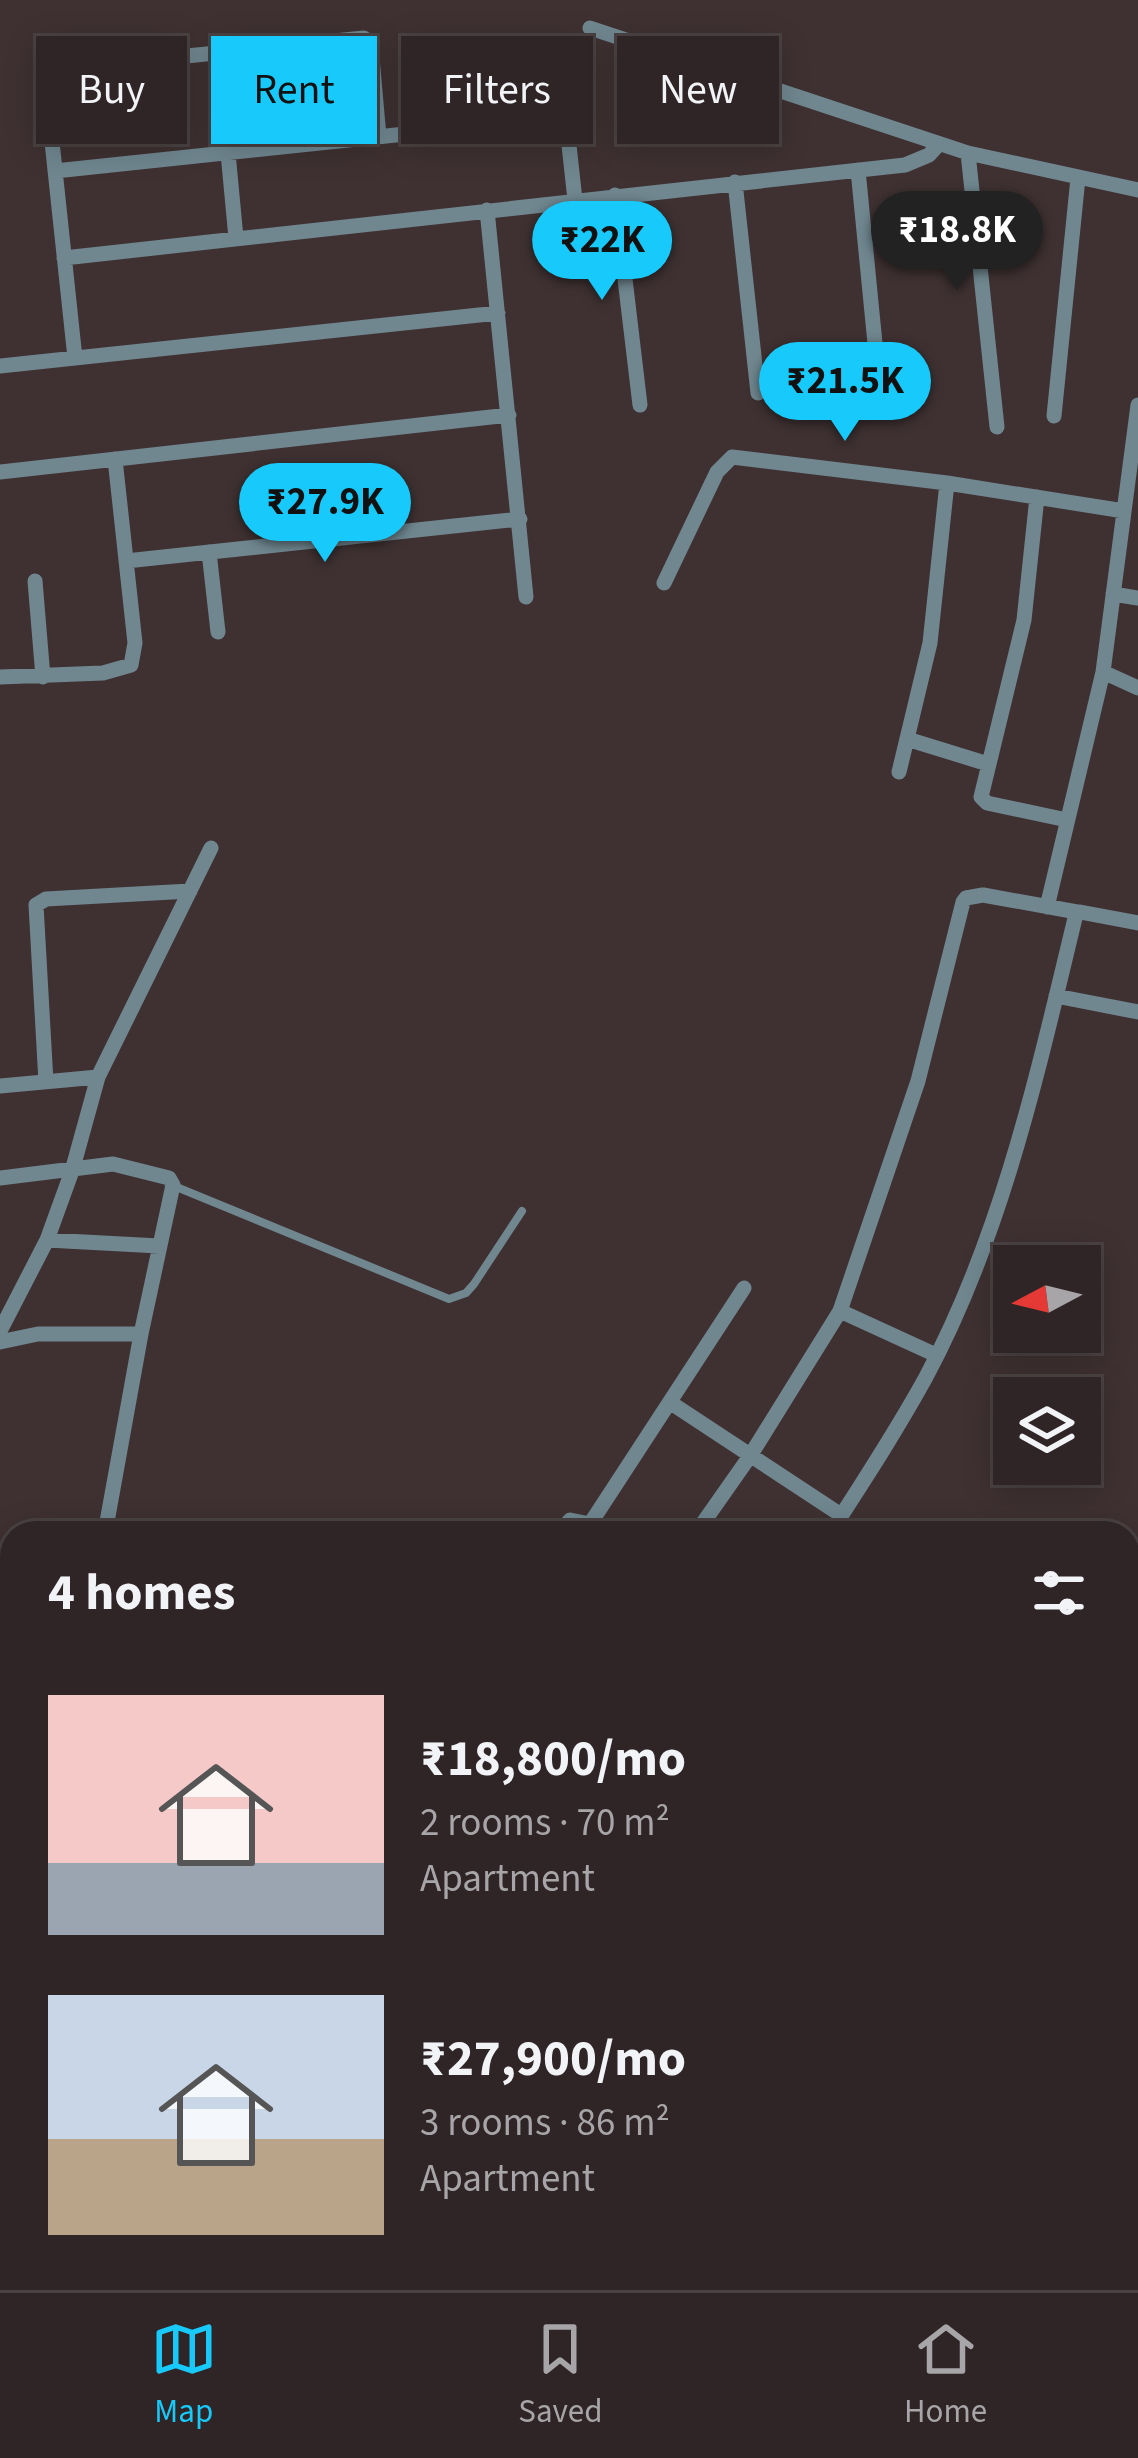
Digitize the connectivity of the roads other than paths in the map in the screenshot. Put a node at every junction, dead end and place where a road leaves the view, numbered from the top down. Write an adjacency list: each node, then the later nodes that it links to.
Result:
1 (590, 28): 5 (street)
2 (187, 56): 3 (street)
3 (379, 137): 6 (street); 14 (street)
4 (52, 144): 9 (street)
5 (939, 144): 7 (street); 8 (street)
6 (228, 153): 9 (street); 16 (street)
7 (968, 153): 10 (street); 27 (street)
8 (858, 170): 11 (street); 21 (street)
9 (55, 171): 17 (street)
10 (1078, 178): 12 (street); 26 (street)
11 (735, 182): 13 (street); 22 (street)
12 (1138, 190)
13 (615, 195): 14 (street); 23 (street)
14 (575, 200): 15 (street)
15 (487, 210): 16 (street); 18 (street)
16 (236, 238): 17 (street)
17 (64, 258): 19 (street)
18 (498, 314): 19 (street); 25 (street)
19 (75, 358): 20 (street)
20 (0, 366)
21 (878, 374)
22 (758, 393)
23 (640, 405)
24 (1138, 405): 32 (street)
25 (509, 415): 28 (street); 33 (street)
26 (1054, 416)
27 (998, 427)
28 (115, 459): 29 (street); 35 (street)
29 (0, 472)
30 (947, 483): 31 (street); 37 (street); 46 (street)
31 (1037, 497): 32 (street); 47 (street)
32 (1124, 511): 38 (street)
33 (520, 519): 34 (street); 39 (street)
34 (209, 552): 35 (street); 41 (street)
35 (125, 561): 44 (street)
36 (35, 581): 44 (street)
37 (664, 583)
38 (1113, 594): 40 (street); 42 (street)
39 (526, 597)
40 (1138, 598)
41 (218, 632)
42 (1103, 672): 45 (street); 49 (street)
43 (0, 676): 44 (street)
44 (44, 676)
45 (1138, 688)
46 (908, 739): 47 (street); 48 (street)
47 (988, 764): 49 (street)
48 (898, 772)
49 (1067, 820): 52 (street)
50 (212, 848): 51 (street)
51 (190, 891): 57 (street); 58 (street)
52 (1048, 907): 53 (street); 67 (street)
53 (1077, 912): 54 (street); 55 (street)
54 (1137, 917)
55 (1056, 997): 56 (street); 71 (street)
56 (1138, 1012)
57 (98, 1077): 58 (street); 60 (street)
58 (46, 1082): 59 (street)
59 (0, 1086)
60 (72, 1172): 61 (street); 62 (street); 64 (street)
61 (0, 1178)
62 (173, 1185): 63 (lane); 65 (street)
63 (522, 1211)
64 (47, 1240): 65 (street); 68 (street)
65 (159, 1246): 69 (street)
66 (744, 1288): 72 (street)
67 (840, 1311): 71 (street); 73 (street)
68 (0, 1331)
69 (140, 1334): 70 (street); 75 (street)
70 (0, 1342)
71 (936, 1355): 74 (street)
72 (671, 1402): 73 (street); 76 (street)
73 (750, 1456): 74 (street); 77 (street)
74 (841, 1515): 78 (street)
75 (107, 1521)
76 (592, 1521)
77 (704, 1521)
78 (837, 1521)

